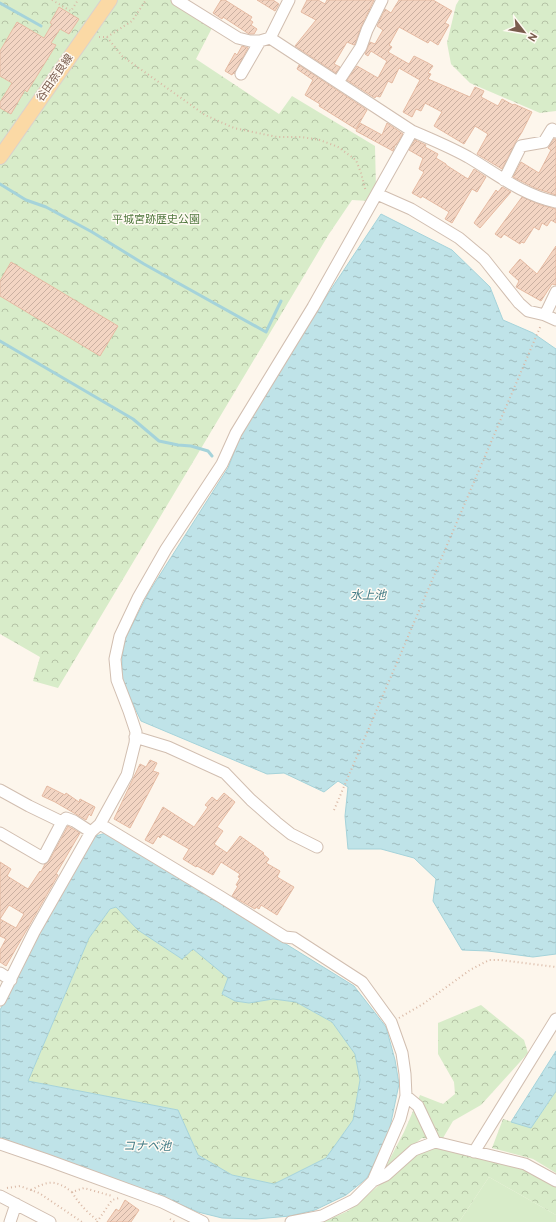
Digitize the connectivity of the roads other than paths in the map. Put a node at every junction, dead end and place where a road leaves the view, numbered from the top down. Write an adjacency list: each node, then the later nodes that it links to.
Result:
1 (110, 0): 10 (main road, 谷田奈良線)
2 (177, 0): 5 (street)
3 (289, 0): 5 (street)
4 (382, 0): 7 (street)
5 (265, 39): 6 (street); 7 (street)
6 (241, 74)
7 (338, 82): 8 (street)
8 (412, 131): 11 (street); 12 (street)
9 (556, 132): 11 (street)
10 (0, 157)
11 (504, 180): 13 (street)
12 (376, 196): 15 (street); 17 (street)
13 (556, 202)
14 (556, 292): 15 (street)
15 (545, 314): 16 (street)
16 (556, 320)
17 (136, 737): 20 (street); 22 (street)
18 (0, 790): 19 (street)
19 (62, 822): 20 (street); 21 (street)
20 (96, 828): 24 (street); 27 (street)
21 (0, 833)
22 (317, 847)
23 (0, 972): 24 (street)
24 (11, 980): 25 (street)
25 (0, 1000)
26 (556, 1019): 30 (street)
27 (406, 1096): 28 (street); 31 (street)
28 (435, 1142): 30 (street); 31 (street)
29 (0, 1144): 37 (street)
30 (474, 1152): 32 (street)
31 (373, 1181): 38 (street)
32 (556, 1181)
33 (3, 1192): 34 (street)
34 (16, 1204): 35 (street); 36 (street)
35 (10, 1222)
36 (50, 1222)
37 (204, 1222)
38 (291, 1222)

